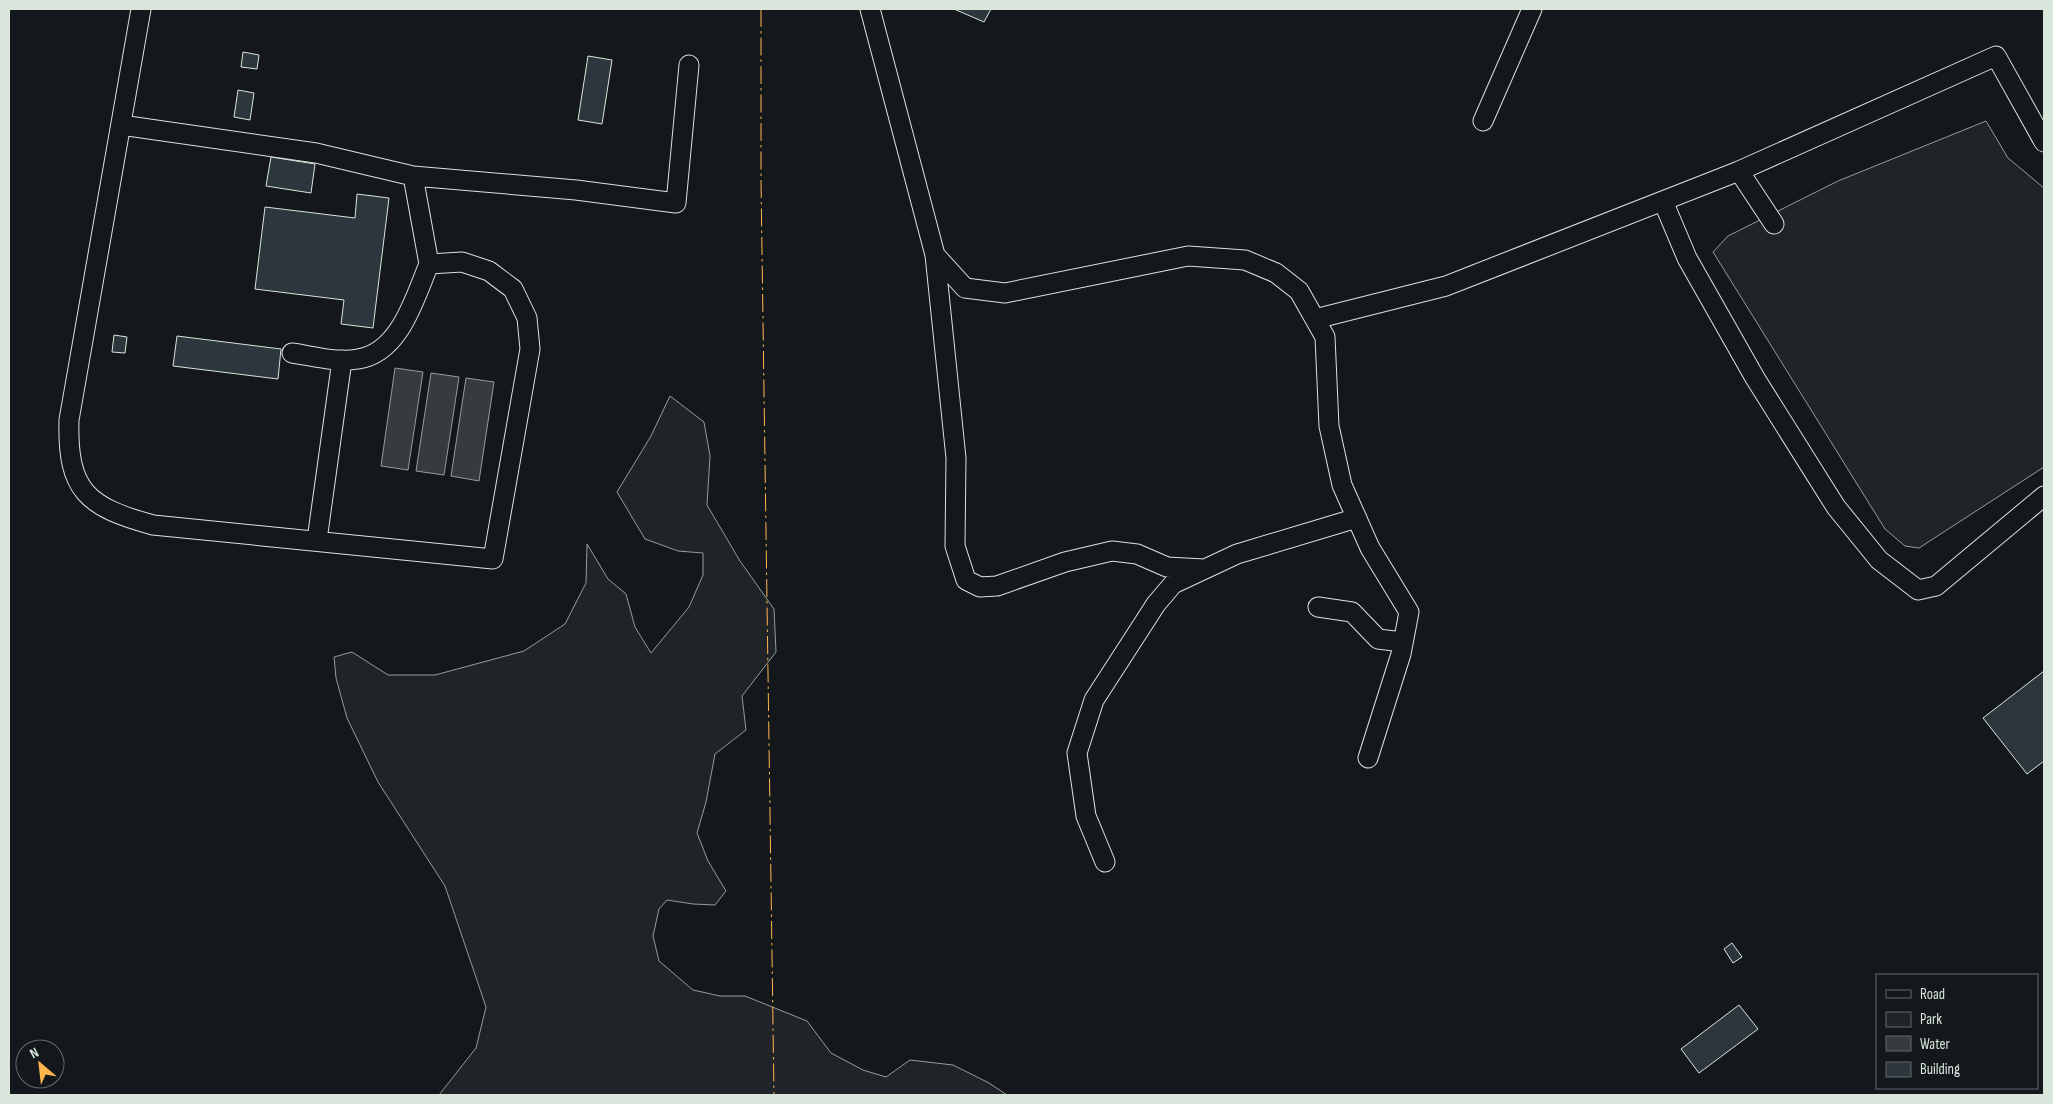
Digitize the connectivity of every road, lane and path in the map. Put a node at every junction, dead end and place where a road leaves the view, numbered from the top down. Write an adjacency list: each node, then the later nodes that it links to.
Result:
1 (141, 9): 6 (lane)
2 (870, 9): 12 (lane)
3 (1532, 9): 5 (lane)
4 (689, 65): 9 (lane)
5 (1483, 121)
6 (121, 125): 9 (lane); 19 (lane)
7 (2044, 142): 8 (lane)
8 (1739, 171): 10 (lane); 11 (lane)
9 (413, 176): 13 (lane)
10 (1663, 201): 14 (lane); 17 (lane)
11 (1774, 224)
12 (935, 255): 14 (lane); 20 (lane)
13 (429, 264): 16 (lane); 19 (lane)
14 (1315, 319): 18 (lane)
15 (292, 353): 16 (lane)
16 (342, 360): 19 (lane)
17 (2044, 496)
18 (1357, 518): 20 (lane); 22 (lane)
19 (317, 540)
20 (1204, 569): 24 (lane)
21 (1318, 608): 22 (lane)
22 (1404, 642): 23 (lane)
23 (1368, 758)
24 (1105, 862)

